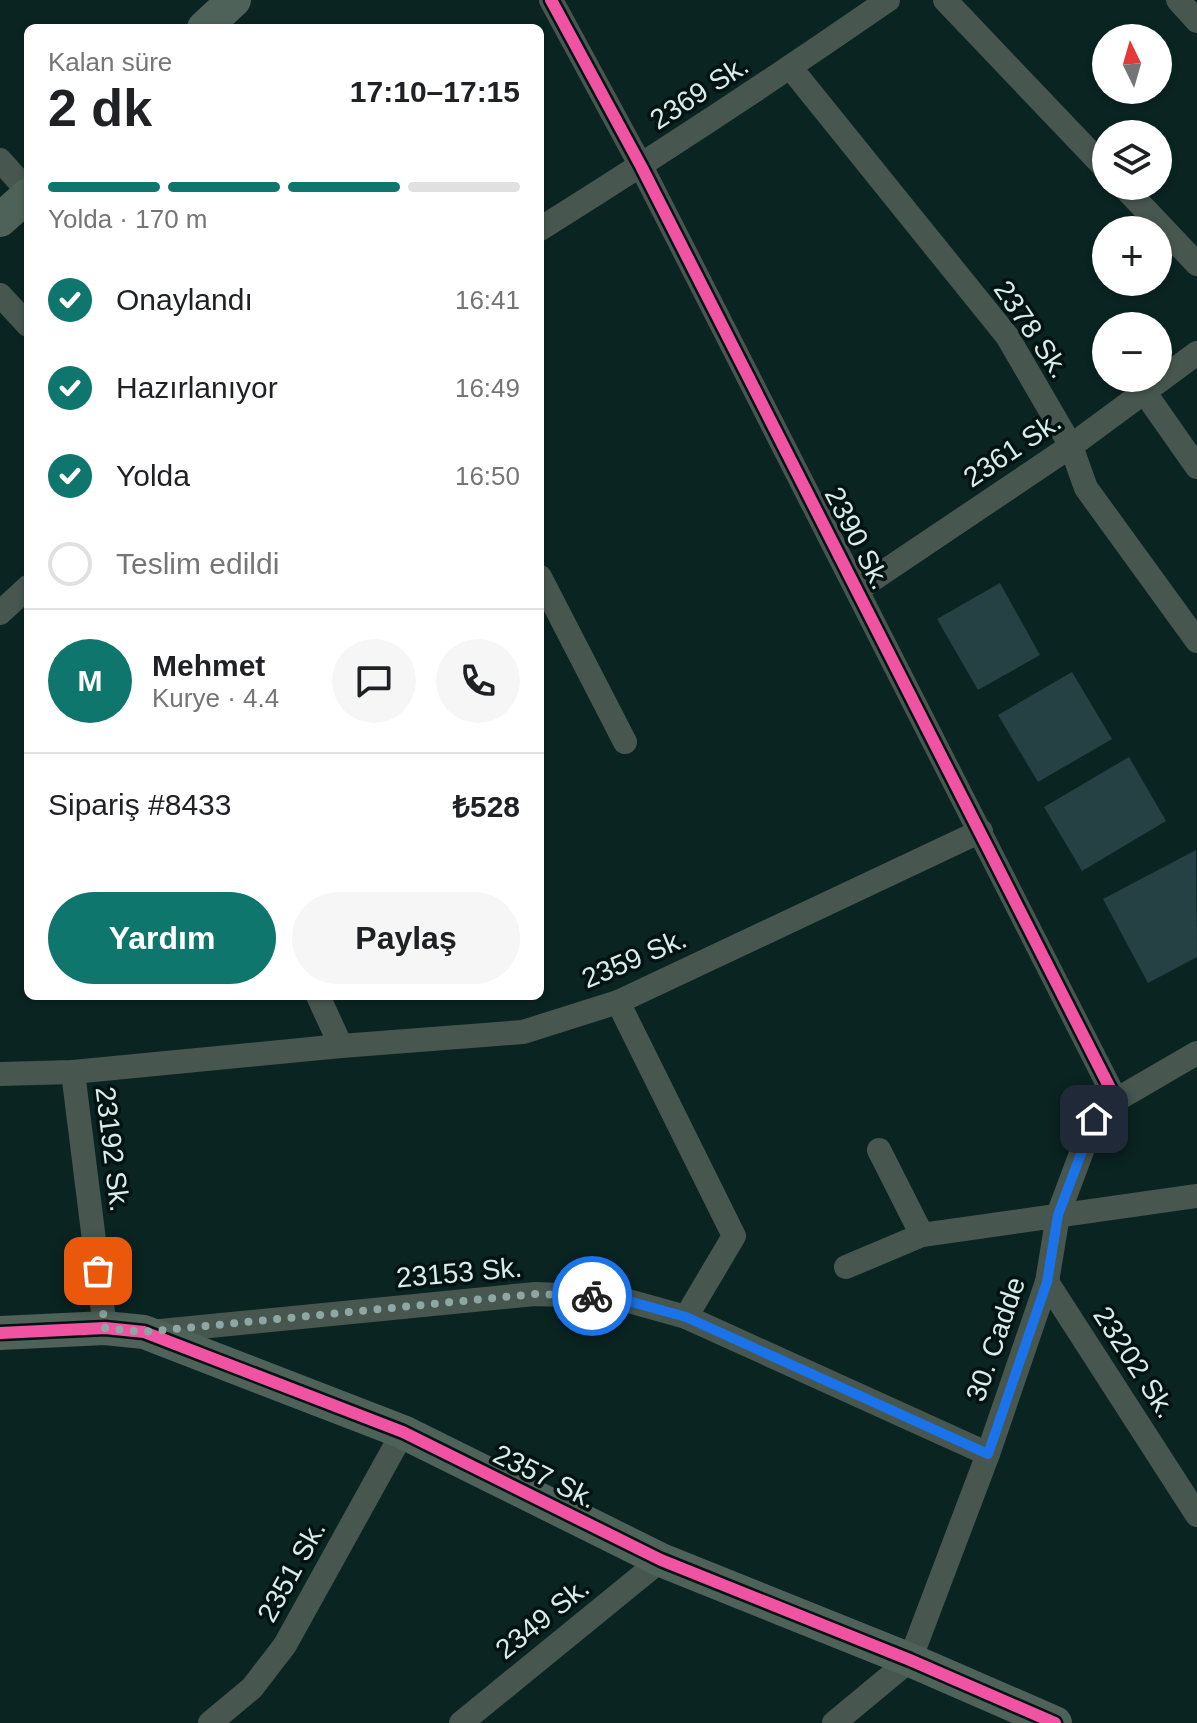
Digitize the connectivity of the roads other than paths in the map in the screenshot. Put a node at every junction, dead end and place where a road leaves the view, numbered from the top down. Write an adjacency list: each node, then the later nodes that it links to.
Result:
1 (234, 0): 7 (street)
2 (551, 0): 11 (street, 2390 Sk.)
3 (888, 0): 8 (street, 2369 Sk.)
4 (945, 0): 9 (street)
5 (1178, 0): 6 (street)
6 (1197, 21)
7 (208, 24)
8 (790, 67): 11 (street, 2369 Sk.); 22 (street, 2378 Sk.)
9 (1092, 154)
10 (0, 160): 12 (street)
11 (641, 166): 16 (street, 2369 Sk.); 25 (street, 2390 Sk.)
12 (24, 188)
13 (24, 197): 15 (street)
14 (1136, 200): 17 (street)
15 (0, 220)
16 (544, 227)
17 (1197, 264)
18 (0, 295): 19 (street)
19 (24, 321)
20 (1197, 353): 21 (street, 2361 Sk.)
21 (1145, 393): 22 (street, 2361 Sk.); 23 (street)
22 (1071, 446): 25 (street, 2361 Sk.); 28 (street, 2378 Sk.)
23 (1197, 467)
24 (544, 585): 29 (street)
25 (857, 590): 30 (street, 2390 Sk.)
26 (24, 591): 27 (street)
27 (0, 613)
28 (1197, 641)
29 (625, 742)
30 (981, 831): 32 (street, 2359 Sk.); 37 (street, 2390 Sk.)
31 (320, 1000): 33 (street)
32 (618, 1002): 33 (street, 2359 Sk.); 44 (street)
33 (341, 1046): 35 (street, 2359 Sk.)
34 (1197, 1053): 37 (street)
35 (73, 1072): 36 (street, 2359 Sk.); 45 (street, 23192 Sk.)
36 (0, 1074)
37 (1116, 1100): 40 (street)
38 (879, 1150): 41 (street)
39 (1197, 1196): 40 (street)
40 (1058, 1215): 41 (street); 43 (street, 30. Cadde)
41 (922, 1235): 42 (street)
42 (846, 1267)
43 (1047, 1282): 49 (street, 30. Cadde); 50 (street, 23202 Sk.)
44 (686, 1317): 46 (street, 23153 Sk.); 49 (street, 23153 Sk.)
45 (105, 1328): 46 (street, 2357 Sk.); 47 (street, 2357 Sk.)
46 (144, 1332): 48 (street, 2357 Sk.)
47 (0, 1333)
48 (403, 1432): 51 (street, 2357 Sk.); 53 (street, 2351 Sk.)
49 (988, 1454): 52 (street, 30. Cadde)
50 (1197, 1515)
51 (661, 1560): 52 (street, 2357 Sk.); 54 (street, 2349 Sk.)
52 (910, 1660): 55 (street); 56 (street, 2357 Sk.)
53 (210, 1723)
54 (461, 1723)
55 (834, 1723)
56 (1055, 1723)

